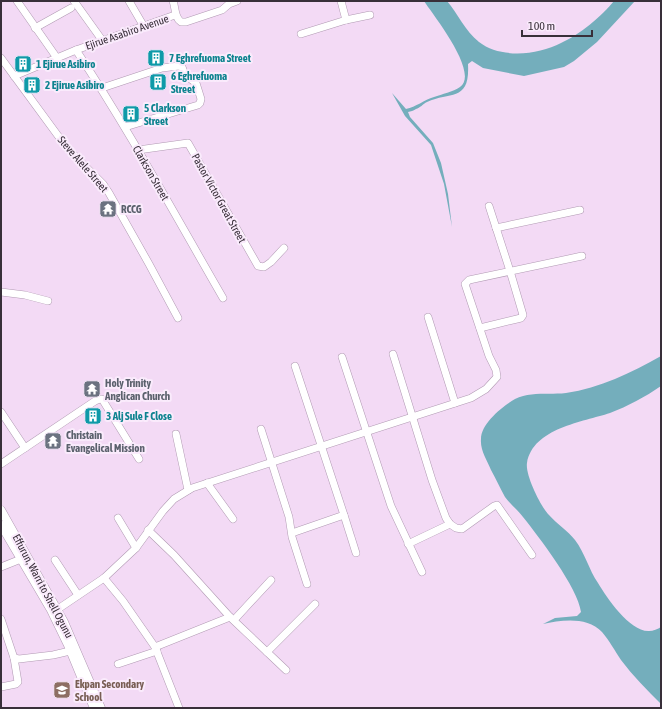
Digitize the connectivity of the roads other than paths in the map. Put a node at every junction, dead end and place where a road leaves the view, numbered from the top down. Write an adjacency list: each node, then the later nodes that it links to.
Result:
1 (17, 1): 12 (street)
2 (129, 1): 11 (street)
3 (173, 1): 8 (street)
4 (237, 1): 6 (street, Ejirue Asabiro Avenue)
5 (340, 1): 10 (street)
6 (228, 3): 8 (street, Ejirue Asabiro Avenue)
7 (72, 5): 12 (street); 14 (street)
8 (175, 15): 11 (street, Ejirue Asabiro Avenue)
9 (370, 15): 10 (street)
10 (346, 20): 13 (street)
11 (143, 25): 14 (street, Ejirue Asabiro Avenue)
12 (35, 28): 17 (street)
13 (301, 34)
14 (102, 40): 15 (street, Ejirue Asabiro Avenue)
15 (76, 50): 17 (street, Ejirue Asabiro Avenue); 19 (street, Clarkson Street)
16 (1, 58): 18 (street, Steve Alele Street)
17 (57, 58): 18 (street, Ejirue Asabiro Avenue)
18 (14, 76): 32 (street, Steve Alele Street)
19 (102, 88): 20 (street, Clarkson Street); 20 (street)
20 (125, 127): 21 (street, Clarkson Street)
21 (138, 150): 25 (street, Pastor Victor Great Street); 29 (street, Clarkson Street)
22 (489, 206): 24 (street)
23 (580, 210): 24 (street)
24 (496, 228): 27 (street)
25 (284, 248)
26 (582, 256): 27 (street)
27 (510, 271): 33 (street); 33 (street)
28 (1, 292): 30 (street)
29 (223, 298)
30 (48, 301)
31 (428, 317): 37 (street)
32 (178, 318)
33 (480, 328): 37 (street)
34 (393, 354): 39 (street)
35 (342, 357): 41 (street)
36 (295, 366): 43 (street)
37 (455, 403): 39 (street)
38 (1, 412): 44 (street)
39 (413, 417): 41 (street); 54 (street)
40 (261, 429): 46 (street)
41 (367, 432): 43 (street); 58 (street)
42 (176, 434): 49 (street)
43 (322, 446): 46 (street); 51 (street)
44 (25, 448): 45 (street); 47 (street)
45 (139, 459)
46 (271, 462): 48 (street); 57 (street)
47 (1, 464)
48 (207, 483): 49 (street); 53 (street)
49 (188, 490): 56 (street)
50 (1, 510): 71 (main road, Effurun, Warri to Shell Ogunu)
51 (344, 515): 57 (street); 60 (street)
52 (118, 518): 59 (street)
53 (233, 519)
54 (450, 524): 58 (street); 61 (street)
55 (1, 525): 62 (main road, Effurun, Warri to Shell Ogunu)
56 (148, 530): 59 (street); 73 (street)
57 (292, 533): 68 (street)
58 (408, 544): 65 (street)
59 (136, 548): 66 (street)
60 (356, 553)
61 (532, 555)
62 (21, 559): 64 (street); 75 (main road, Effurun, Warri to Shell Ogunu)
63 (55, 560): 69 (street)
64 (1, 567)
65 (422, 572)
66 (104, 578): 69 (street); 74 (street)
67 (271, 580): 73 (street)
68 (307, 584)
69 (78, 595): 71 (street)
70 (315, 604): 76 (street)
71 (58, 609): 82 (main road, Effurun, Warri to Shell Ogunu)
72 (1, 619): 77 (street)
73 (232, 619): 74 (street); 76 (street)
74 (156, 649): 78 (street); 83 (street)
75 (70, 651): 77 (street); 81 (main road, Effurun, Warri to Shell Ogunu)
76 (267, 652): 79 (street)
77 (14, 658): 80 (street)
78 (118, 664)
79 (286, 670)
80 (1, 687)
81 (94, 708)
82 (100, 708)
83 (179, 708)

